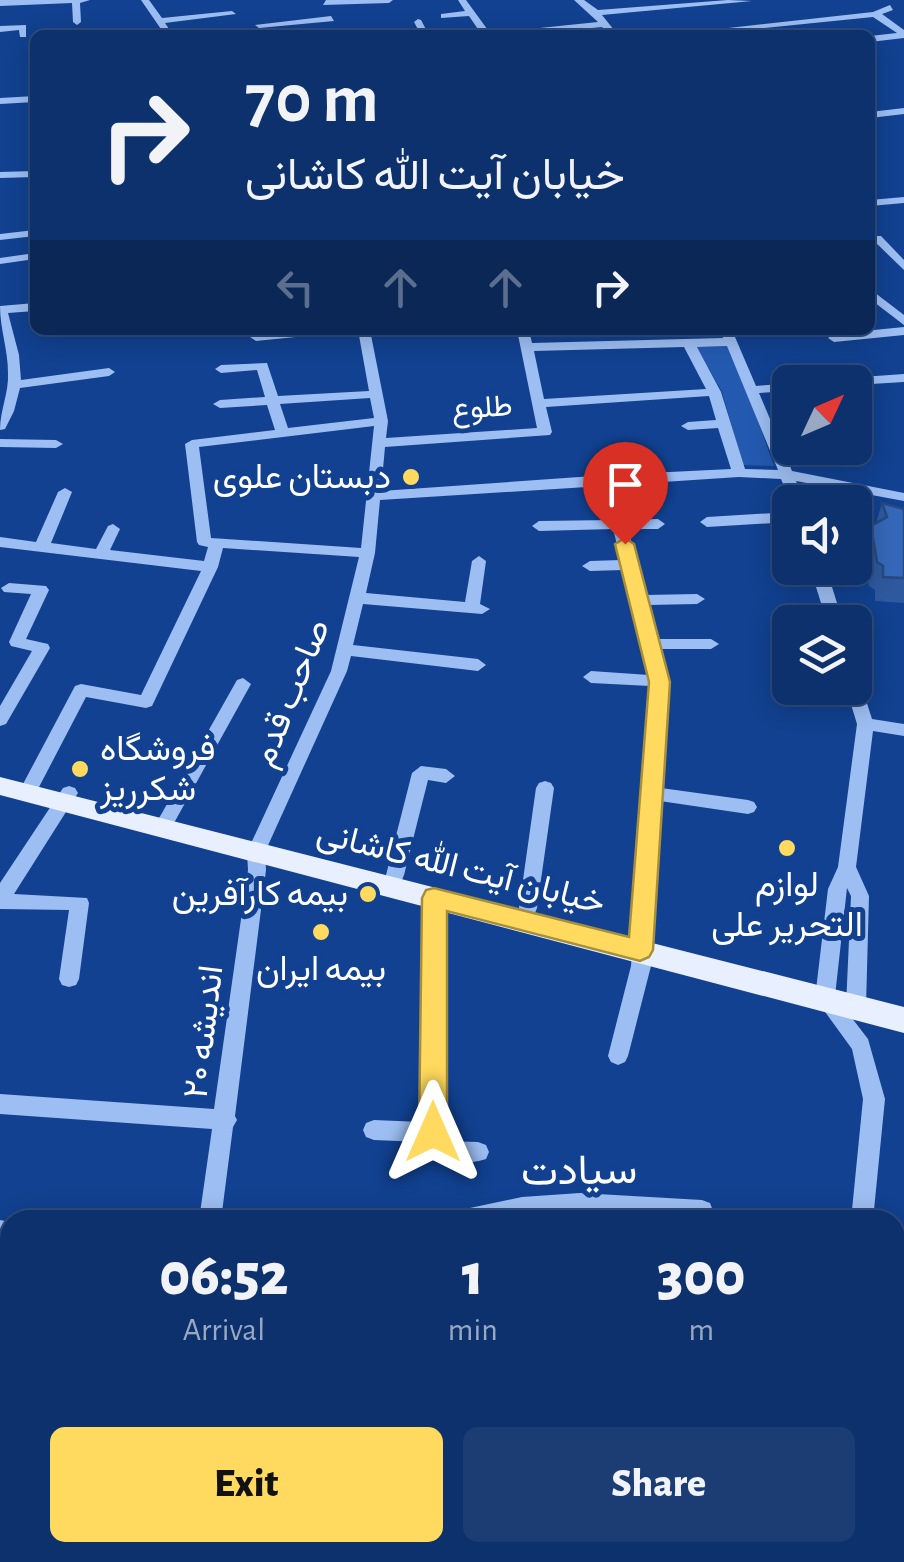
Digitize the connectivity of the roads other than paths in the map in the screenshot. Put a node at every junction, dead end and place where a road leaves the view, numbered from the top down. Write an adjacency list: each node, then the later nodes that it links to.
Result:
1 (73, 0): 2 (street); 8 (street); 18 (street)
2 (86, 0)
3 (145, 0): 17 (street)
4 (389, 0): 9 (street)
5 (462, 0): 12 (street)
6 (578, 0): 13 (street)
7 (748, 1): 10 (street)
8 (0, 2)
9 (326, 2): 16 (street)
10 (723, 4): 13 (street); 22 (street)
11 (887, 7): 23 (street); 34 (street)
12 (471, 13): 15 (street); 28 (street)
13 (595, 13): 21 (street)
14 (232, 14): 17 (street)
15 (444, 16)
16 (331, 19): 20 (street); 26 (street)
17 (159, 21): 25 (street)
18 (77, 22)
19 (418, 22): 27 (street)
20 (259, 24)
21 (604, 24): 29 (street); 30 (street)
22 (746, 26): 23 (street); 31 (street)
23 (766, 26): 32 (street)
24 (0, 29): 33 (street)
25 (165, 30)
26 (332, 30)
27 (422, 30)
28 (486, 30)
29 (542, 30)
30 (609, 30)
31 (712, 30)
32 (770, 30)
33 (23, 35)
34 (904, 35): 35 (street)
35 (875, 38)
36 (30, 99): 37 (street)
37 (0, 101)
38 (904, 111): 39 (street)
39 (875, 114)
40 (30, 170): 41 (street)
41 (0, 175)
42 (904, 200): 43 (street)
43 (875, 203)
44 (30, 234): 45 (street)
45 (0, 237)
46 (877, 238): 49 (street)
47 (30, 257): 48 (street)
48 (0, 260)
49 (904, 268)
50 (875, 295): 53 (street)
51 (30, 307): 52 (street)
52 (0, 310): 75 (street)
53 (904, 321)
54 (904, 331): 55 (street)
55 (875, 334)
56 (276, 335): 63 (street)
57 (365, 335): 74 (street)
58 (524, 335): 66 (street, طلوع)
59 (724, 335): 65 (street)
60 (729, 335): 72 (street)
61 (864, 335): 64 (street)
62 (662, 336): 65 (street); 66 (street)
63 (256, 337)
64 (834, 338)
65 (688, 342): 73 (street)
66 (526, 347): 78 (street, طلوع)
67 (220, 369): 76 (street)
68 (109, 372): 75 (street)
69 (904, 378): 70 (street)
70 (872, 380)
71 (772, 388): 72 (street)
72 (754, 390): 88 (street)
73 (714, 392): 78 (street); 80 (street)
74 (376, 394): 76 (street); 79 (street)
75 (10, 395): 81 (street)
76 (274, 401): 77 (street); 83 (street)
77 (220, 404)
78 (539, 404): 84 (street, طلوع)
79 (382, 421): 83 (street); 84 (street, صاحب قدم)
80 (723, 424): 82 (street); 87 (street)
81 (0, 426)
82 (688, 426)
83 (282, 432): 101 (street)
84 (378, 443): 92 (street, صاحب قدم)
85 (0, 444): 86 (street)
86 (56, 444)
87 (739, 473): 88 (street); 89 (street)
88 (789, 475): 90 (street); 93 (street)
89 (608, 480): 92 (street); 96 (street)
90 (792, 485)
91 (65, 492): 102 (street)
92 (374, 496): 103 (street, صاحب قدم)
93 (904, 496)
94 (772, 518): 95 (street)
95 (707, 522)
96 (620, 524): 97 (street); 98 (street); 106 (street)
97 (658, 524)
98 (539, 526)
99 (113, 529): 104 (street)
100 (0, 542): 102 (street)
101 (217, 543): 103 (street); 108 (street)
102 (42, 546): 104 (street)
103 (368, 552): 110 (street, صاحب قدم)
104 (100, 553): 108 (street)
105 (479, 561): 110 (street)
106 (630, 565): 107 (street); 112 (street)
107 (590, 566)
108 (210, 567): 126 (street)
109 (9, 588): 121 (street)
110 (359, 598): 115 (street, صاحب قدم)
111 (697, 599): 112 (street)
112 (639, 600): 113 (street)
113 (650, 644): 114 (street); 118 (street)
114 (711, 644)
115 (345, 650): 116 (street); 133 (street, صاحب قدم)
116 (478, 665)
117 (591, 677): 118 (street)
118 (660, 682): 129 (street)
119 (243, 684): 132 (street)
120 (860, 705): 122 (street)
121 (0, 720)
122 (866, 724): 123 (street); 134 (street)
123 (904, 730)
124 (0, 776): 126 (main road, خیابان آیت الله کاشانی)
125 (446, 776): 135 (street)
126 (32, 784): 130 (main road, خیابان آیت الله کاشانی)
127 (0, 786): 130 (main road, خیابان آیت الله کاشانی)
128 (545, 788): 138 (street)
129 (652, 793): 131 (street); 139 (street)
130 (66, 798): 132 (main road, خیابان آیت الله کاشانی); 133 (main road, خیابان آیت الله کاشانی); 137 (street)
131 (748, 807)
132 (168, 818): 133 (main road, خیابان آیت الله کاشانی)
133 (258, 847): 135 (main road, خیابان آیت الله کاشانی); 136 (main road, خیابان آیت الله کاشانی); 147 (street, اندیشه ۲۰)
134 (847, 867): 141 (street); 142 (street)
135 (395, 876): 138 (main road, خیابان آیت الله کاشانی)
136 (434, 898): 139 (main road, خیابان آیت الله کاشانی); 149 (street)
137 (0, 900): 140 (street)
138 (528, 908): 139 (main road, خیابان آیت الله کاشانی)
139 (641, 943): 141 (main road, خیابان آیت الله کاشانی); 145 (street)
140 (69, 979)
141 (826, 990): 142 (main road, خیابان آیت الله کاشانی); 154 (street)
142 (856, 998): 143 (main road, خیابان آیت الله کاشانی); 144 (main road, خیابان آیت الله کاشانی)
143 (904, 1003)
144 (904, 1020)
145 (618, 1056)
146 (0, 1104): 147 (street)
147 (226, 1120): 151 (street, اندیشه ۲۰)
148 (374, 1130): 149 (street)
149 (433, 1141): 150 (street)
150 (478, 1152)
151 (212, 1210)
152 (506, 1210): 153 (street, سیادت)
153 (691, 1210)
154 (863, 1210)

